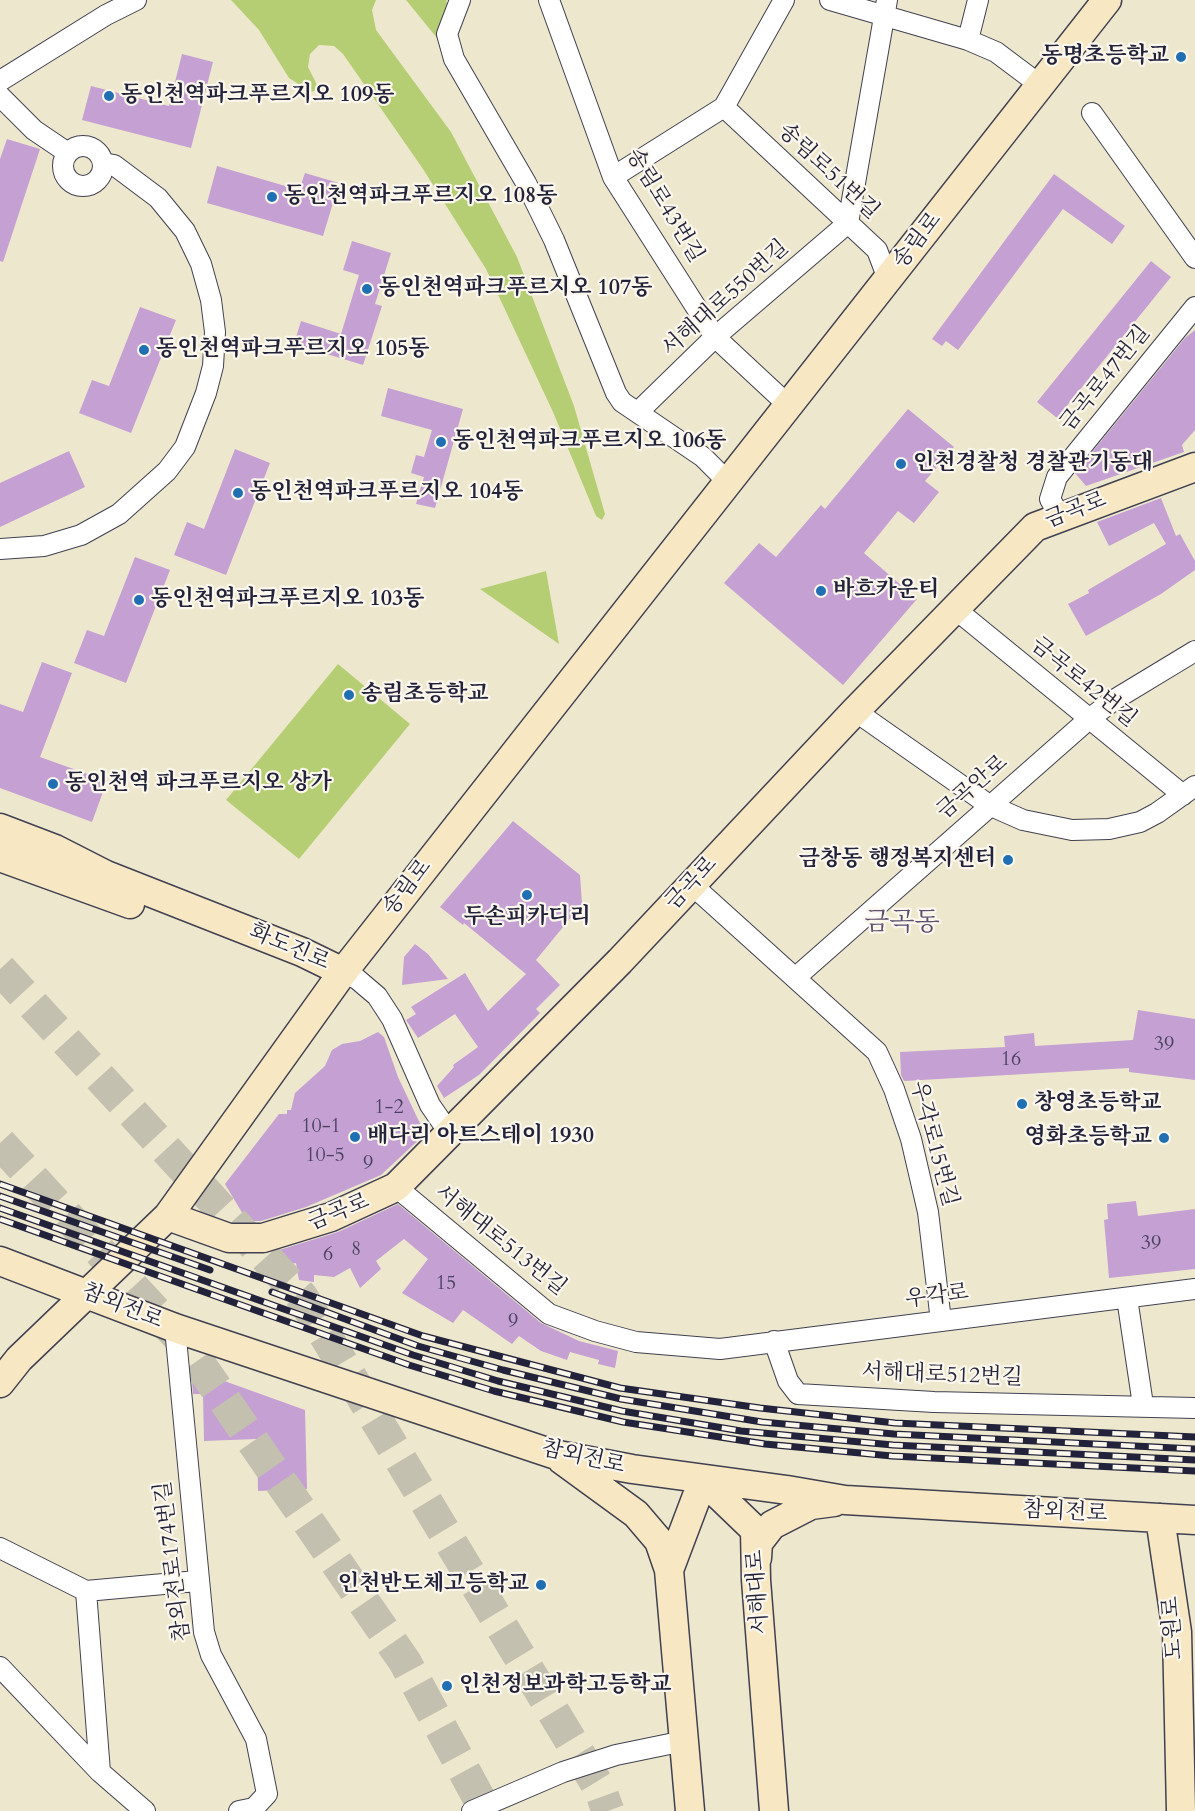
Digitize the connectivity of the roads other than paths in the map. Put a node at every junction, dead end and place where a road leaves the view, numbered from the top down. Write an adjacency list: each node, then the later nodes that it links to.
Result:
1 (136, 0): 10 (street)
2 (460, 0): 24 (street)
3 (549, 0): 17 (street, 송림로43번길)
4 (784, 0): 13 (street)
5 (830, 0): 8 (street)
6 (978, 0): 9 (street)
7 (1107, 0): 11 (main road, 송림로)
8 (885, 8): 9 (street); 18 (street)
9 (968, 40): 11 (street)
10 (0, 81)
11 (1040, 85): 20 (main road, 송림로)
12 (0, 96): 15 (street)
13 (724, 107): 17 (street); 18 (street, 송림로51번길)
14 (1092, 113): 19 (street)
15 (68, 153): 16 (street); 16 (street)
16 (103, 163): 28 (street)
17 (613, 177): 22 (street, 송림로43번길)
18 (848, 223): 20 (street, 송림로51번길); 22 (street, 서해대로550번길)
19 (1195, 258)
20 (888, 279): 23 (main road, 송림로)
21 (1195, 307): 27 (street, 금곡로47번길)
22 (716, 337): 23 (street, 송림로43번길); 24 (street, 서해대로550번길)
23 (788, 405): 26 (main road, 송림로)
24 (638, 412): 26 (street)
25 (1195, 467): 27 (main road, 금곡로)
26 (728, 482): 38 (main road, 송림로)
27 (1059, 516): 29 (main road, 금곡로)
28 (0, 549)
29 (954, 608): 31 (main road, 금곡로); 32 (street, 금곡로42번길)
30 (1195, 651): 32 (street, 금곡안로)
31 (855, 711): 34 (street); 37 (main road, 금곡로)
32 (1089, 719): 33 (street, 금곡로42번길); 34 (street, 금곡안로)
33 (1189, 791): 34 (street)
34 (989, 805): 39 (street, 금곡안로)
35 (0, 828): 38 (main road, 화도진로)
36 (0, 857): 38 (main road, 화도진로)
37 (692, 885): 39 (street, 우각로15번길); 40 (main road, 금곡로)
38 (343, 972): 40 (street); 42 (main road, 송림로)
39 (795, 978): 47 (street, 우각로15번길)
40 (450, 1134): 41 (main road, 금곡로)
41 (396, 1188): 42 (main road, 금곡로); 50 (street, 서해대로513번길)
42 (168, 1216): 45 (main road, 송림로)
43 (0, 1262): 45 (main road, 참외전로)
44 (1195, 1289): 46 (street, 우각로)
45 (88, 1293): 48 (main road, 참외전로); 51 (main road, 송림로)
46 (1127, 1298): 47 (street, 우각로); 52 (street)
47 (941, 1321): 49 (street, 우각로)
48 (175, 1328): 54 (main road, 참외전로); 62 (street, 참외전로174번길)
49 (774, 1341): 50 (street, 우각로); 52 (street, 서해대로512번길)
50 (684, 1346)
51 (0, 1383)
52 (1143, 1405): 53 (street)
53 (1195, 1408)
54 (553, 1454): 55 (main road, 참외전로); 60 (main road)
55 (703, 1480): 56 (main road, 참외전로); 60 (main road); 61 (main road, 서해대로)
56 (844, 1500): 57 (main road, 참외전로); 61 (main road)
57 (1160, 1518): 58 (main road, 참외전로); 72 (main road, 도원로)
58 (1195, 1520)
59 (0, 1548): 63 (street)
60 (669, 1570): 65 (main road)
61 (756, 1580): 71 (main road, 서해대로)
62 (197, 1581): 63 (street); 67 (street, 참외전로174번길)
63 (86, 1590): 66 (street)
64 (0, 1667): 66 (street)
65 (684, 1741): 69 (street); 70 (main road)
66 (100, 1772): 68 (street)
67 (247, 1809)
68 (145, 1811)
69 (472, 1811)
70 (690, 1811)
71 (774, 1811)
72 (1181, 1811)

